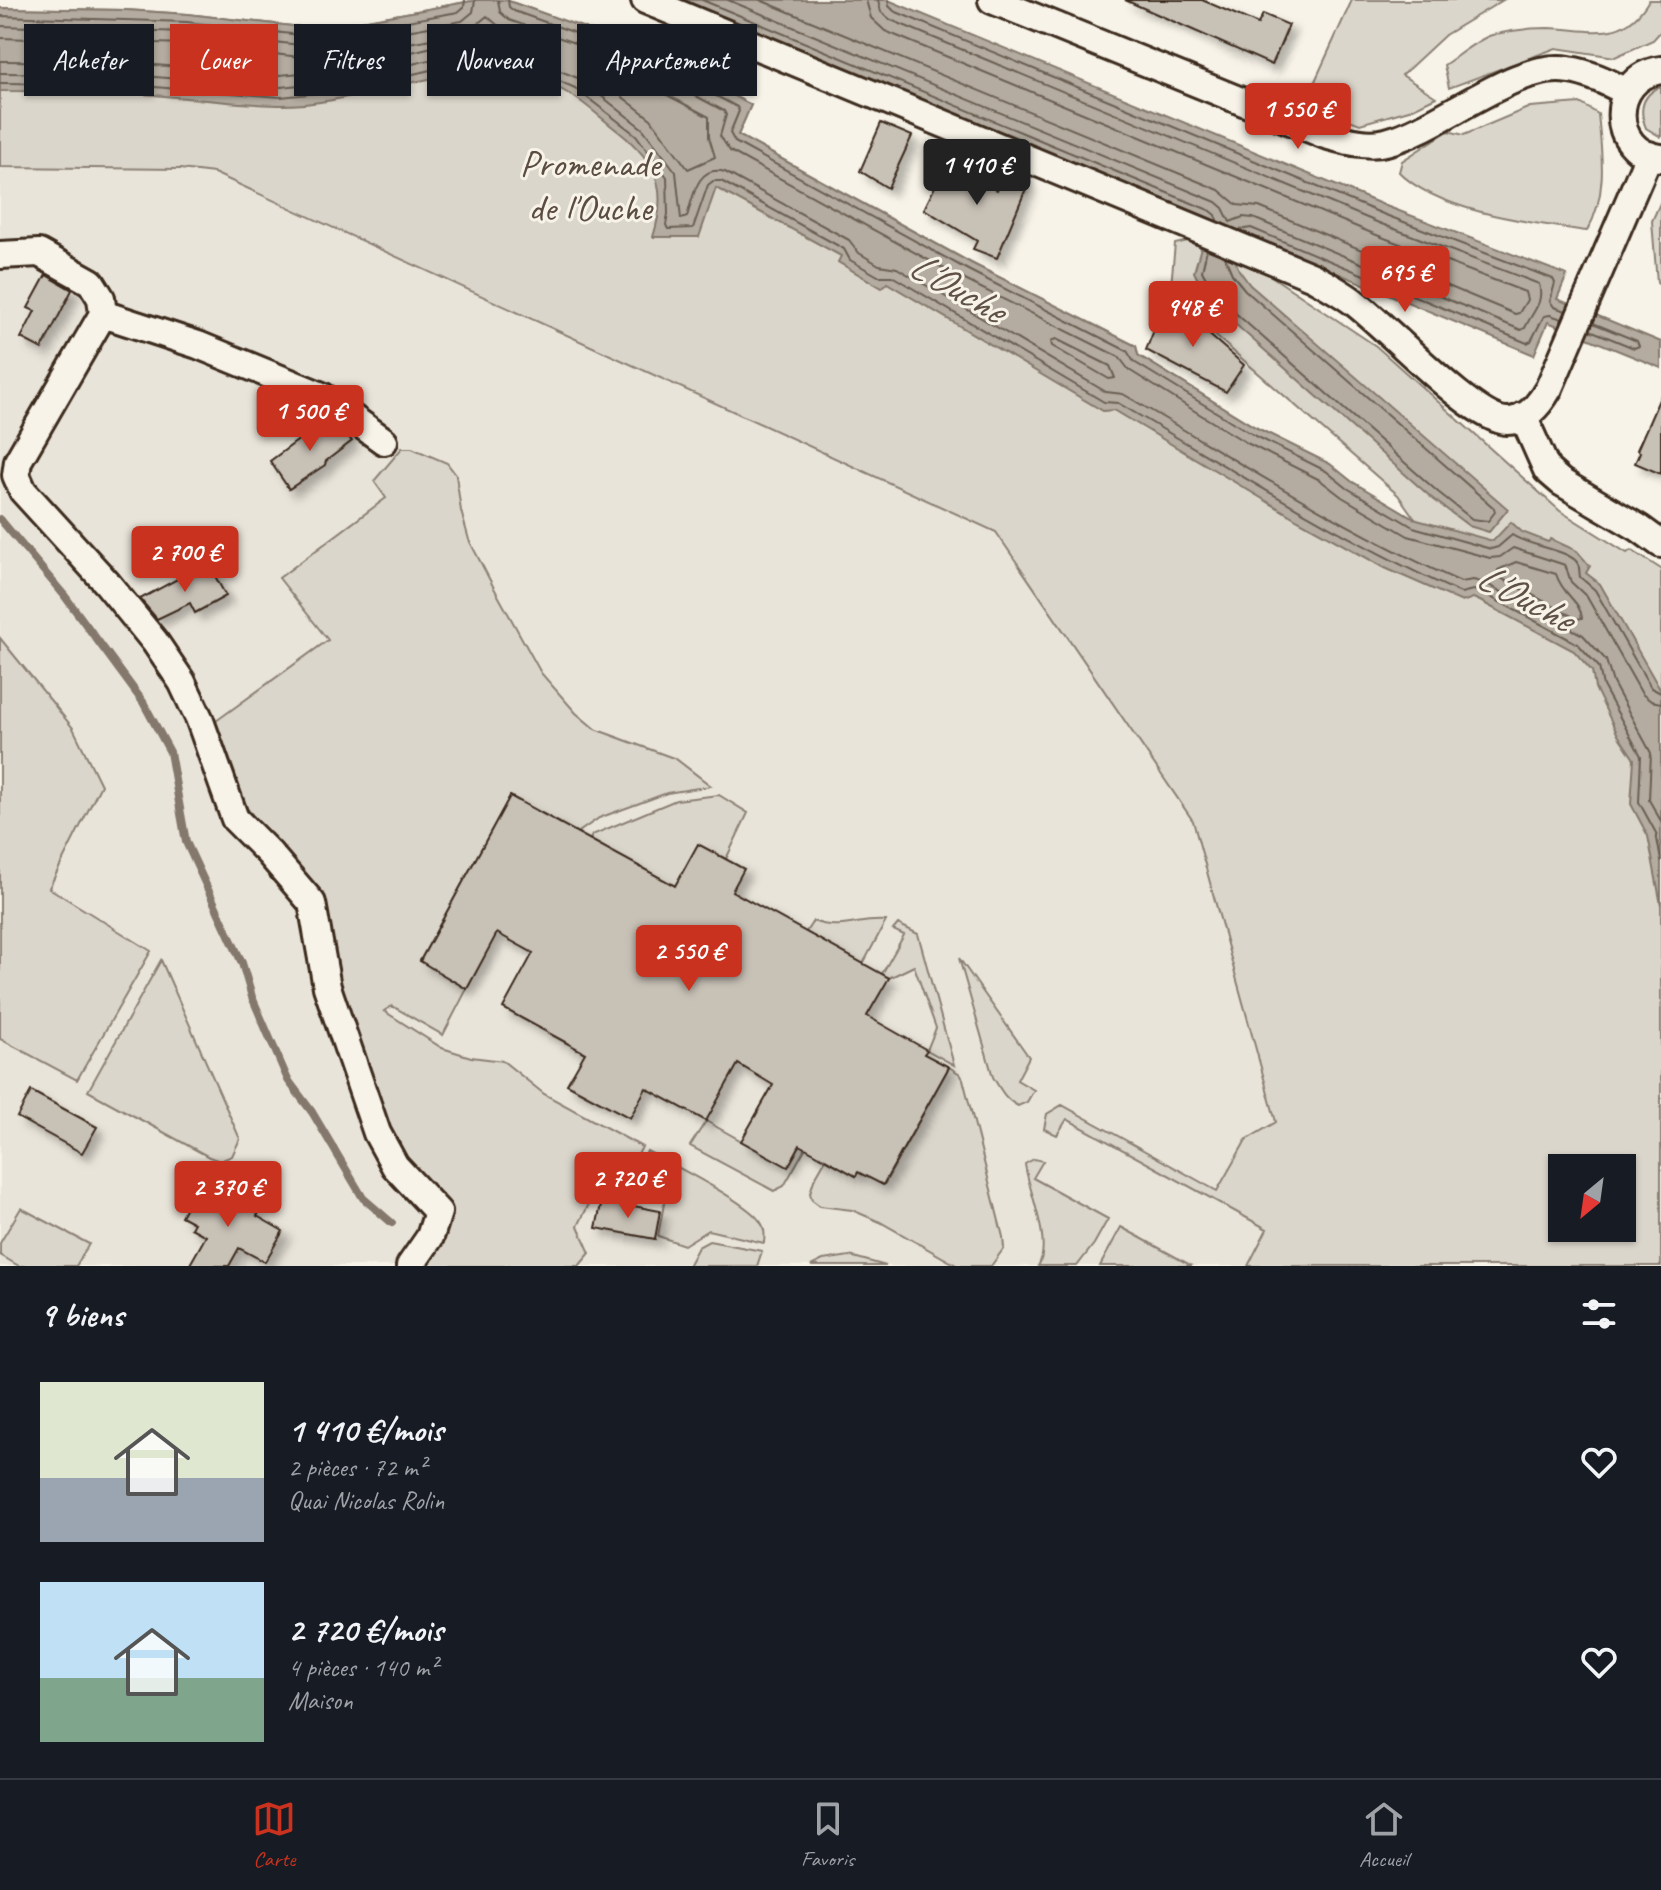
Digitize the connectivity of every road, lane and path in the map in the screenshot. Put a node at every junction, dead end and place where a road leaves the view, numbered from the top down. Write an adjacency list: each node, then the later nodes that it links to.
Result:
1 (645, 0): 8 (street)
2 (992, 0): 4 (street)
3 (1661, 70): 4 (street)
4 (1627, 92): 5 (street)
5 (1655, 156): 8 (street)
6 (0, 255): 7 (street)
7 (103, 314): 9 (street); 11 (street)
8 (1523, 416): 10 (street)
9 (384, 441)
10 (1661, 544)
11 (410, 1266)

